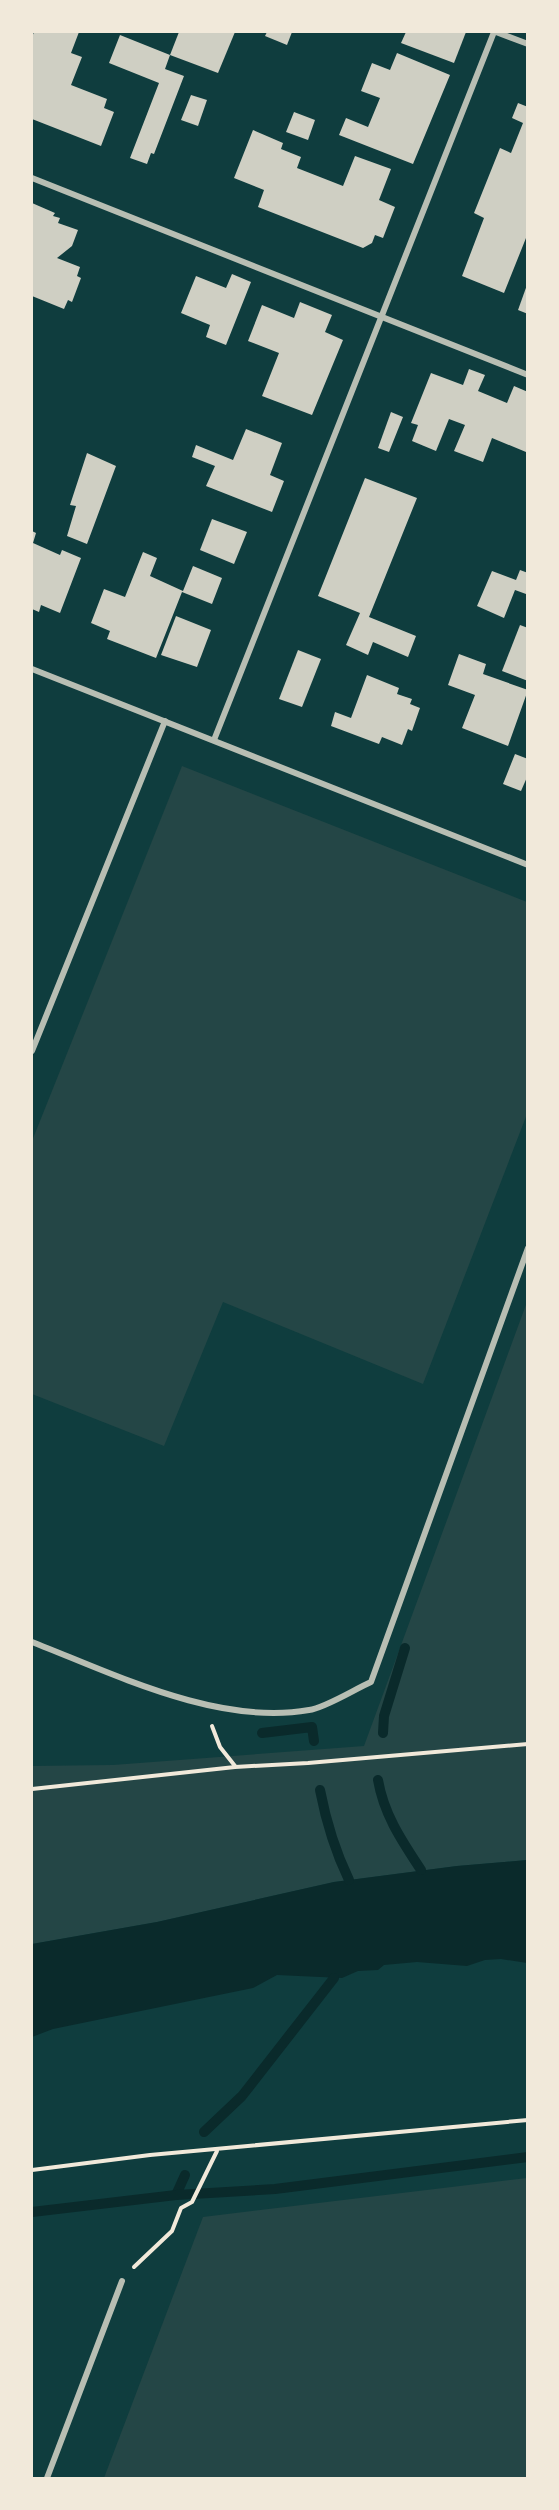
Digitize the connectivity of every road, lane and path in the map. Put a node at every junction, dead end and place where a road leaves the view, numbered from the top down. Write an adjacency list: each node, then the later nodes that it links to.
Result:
1 (495, 32): 2 (street); 4 (street)
2 (528, 44)
3 (32, 178): 4 (street)
4 (380, 316): 5 (street); 8 (street)
5 (528, 375)
6 (32, 669): 7 (street)
7 (165, 721): 8 (street); 10 (street)
8 (214, 740): 9 (street)
9 (528, 866)
10 (32, 1051)
11 (528, 1248): 13 (street)
12 (32, 1642): 13 (street)
13 (196, 1702): 15 (path)
14 (528, 1744): 15 (path)
15 (235, 1767): 16 (path)
16 (32, 1789)
17 (528, 2120): 18 (path)
18 (217, 2151): 19 (path); 20 (path)
19 (32, 2170)
20 (122, 2281): 21 (street)
21 (47, 2478)

